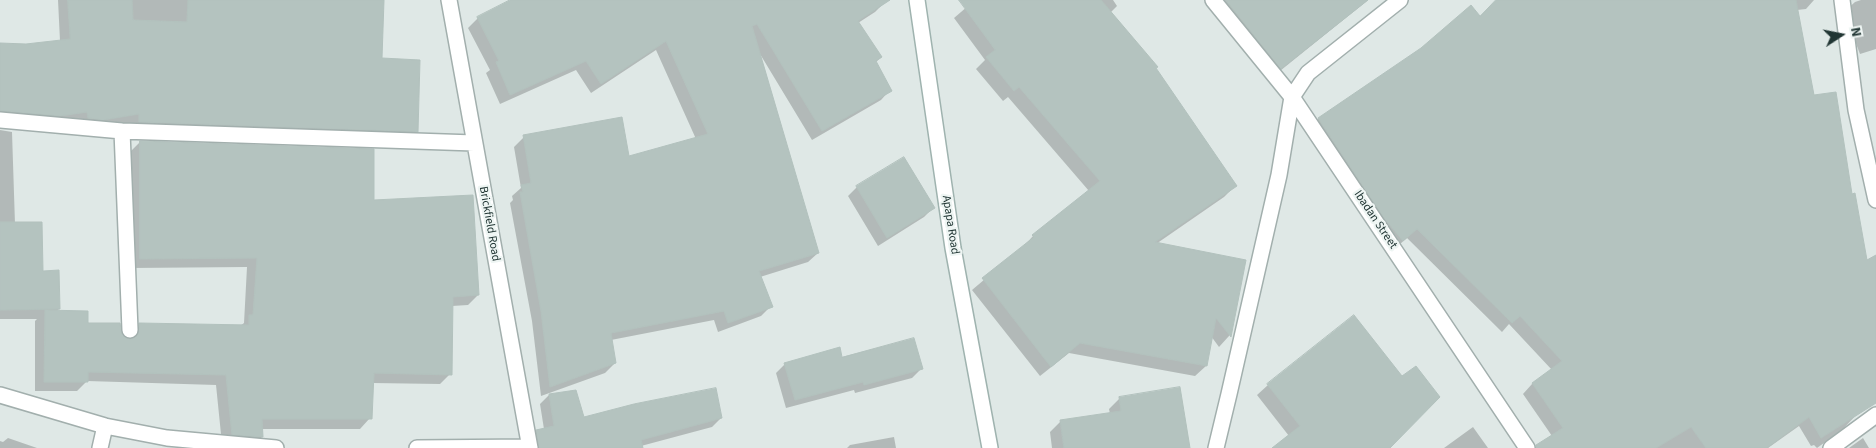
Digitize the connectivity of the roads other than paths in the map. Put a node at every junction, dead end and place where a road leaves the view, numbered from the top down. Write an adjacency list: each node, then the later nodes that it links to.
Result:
1 (450, 0): 9 (street, Brickfield Road)
2 (917, 0): 19 (street, Apapa Road)
3 (1213, 0): 6 (street, Ibadan Street)
4 (1400, 0): 6 (street)
5 (1842, 0): 10 (street)
6 (1292, 97): 20 (street); 21 (street, Ibadan Street)
7 (0, 120): 8 (street)
8 (122, 131): 9 (street); 11 (street)
9 (474, 143): 15 (street, Brickfield Road)
10 (1876, 200)
11 (130, 330)
12 (0, 395): 14 (street)
13 (1876, 415): 22 (street)
14 (104, 426): 16 (street); 17 (street)
15 (530, 447): 18 (street)
16 (100, 448)
17 (276, 448)
18 (417, 448)
19 (990, 448)
20 (1216, 448)
21 (1527, 448)
22 (1831, 448)

